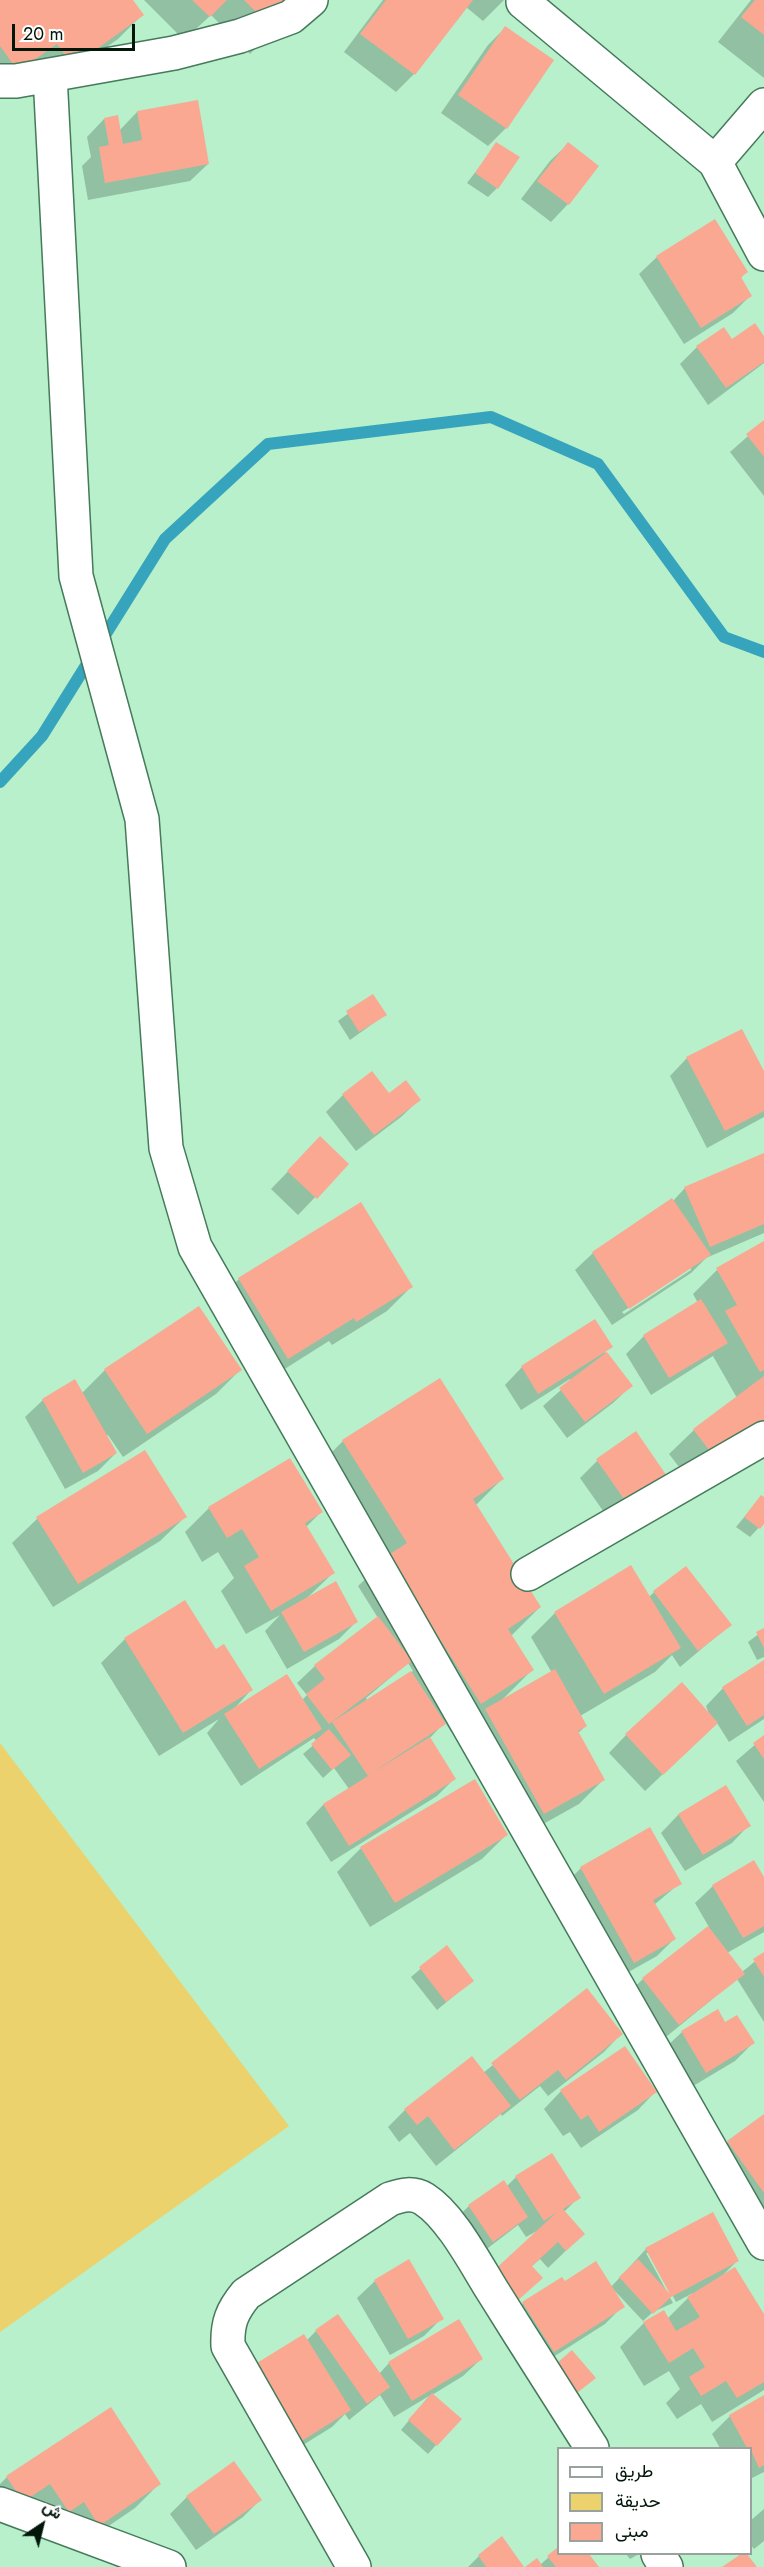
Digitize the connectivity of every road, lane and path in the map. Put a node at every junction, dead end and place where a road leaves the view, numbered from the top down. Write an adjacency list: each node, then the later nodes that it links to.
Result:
1 (311, 0): 3 (street)
2 (525, 0): 6 (street)
3 (50, 75): 4 (street); 10 (street)
4 (0, 81)
5 (764, 105): 6 (street)
6 (715, 162): 7 (street)
7 (764, 254)
8 (764, 1438): 9 (street)
9 (528, 1574)
10 (764, 2243)
11 (591, 2447): 14 (street)
12 (0, 2504): 13 (street)
13 (169, 2567)
14 (354, 2567)

